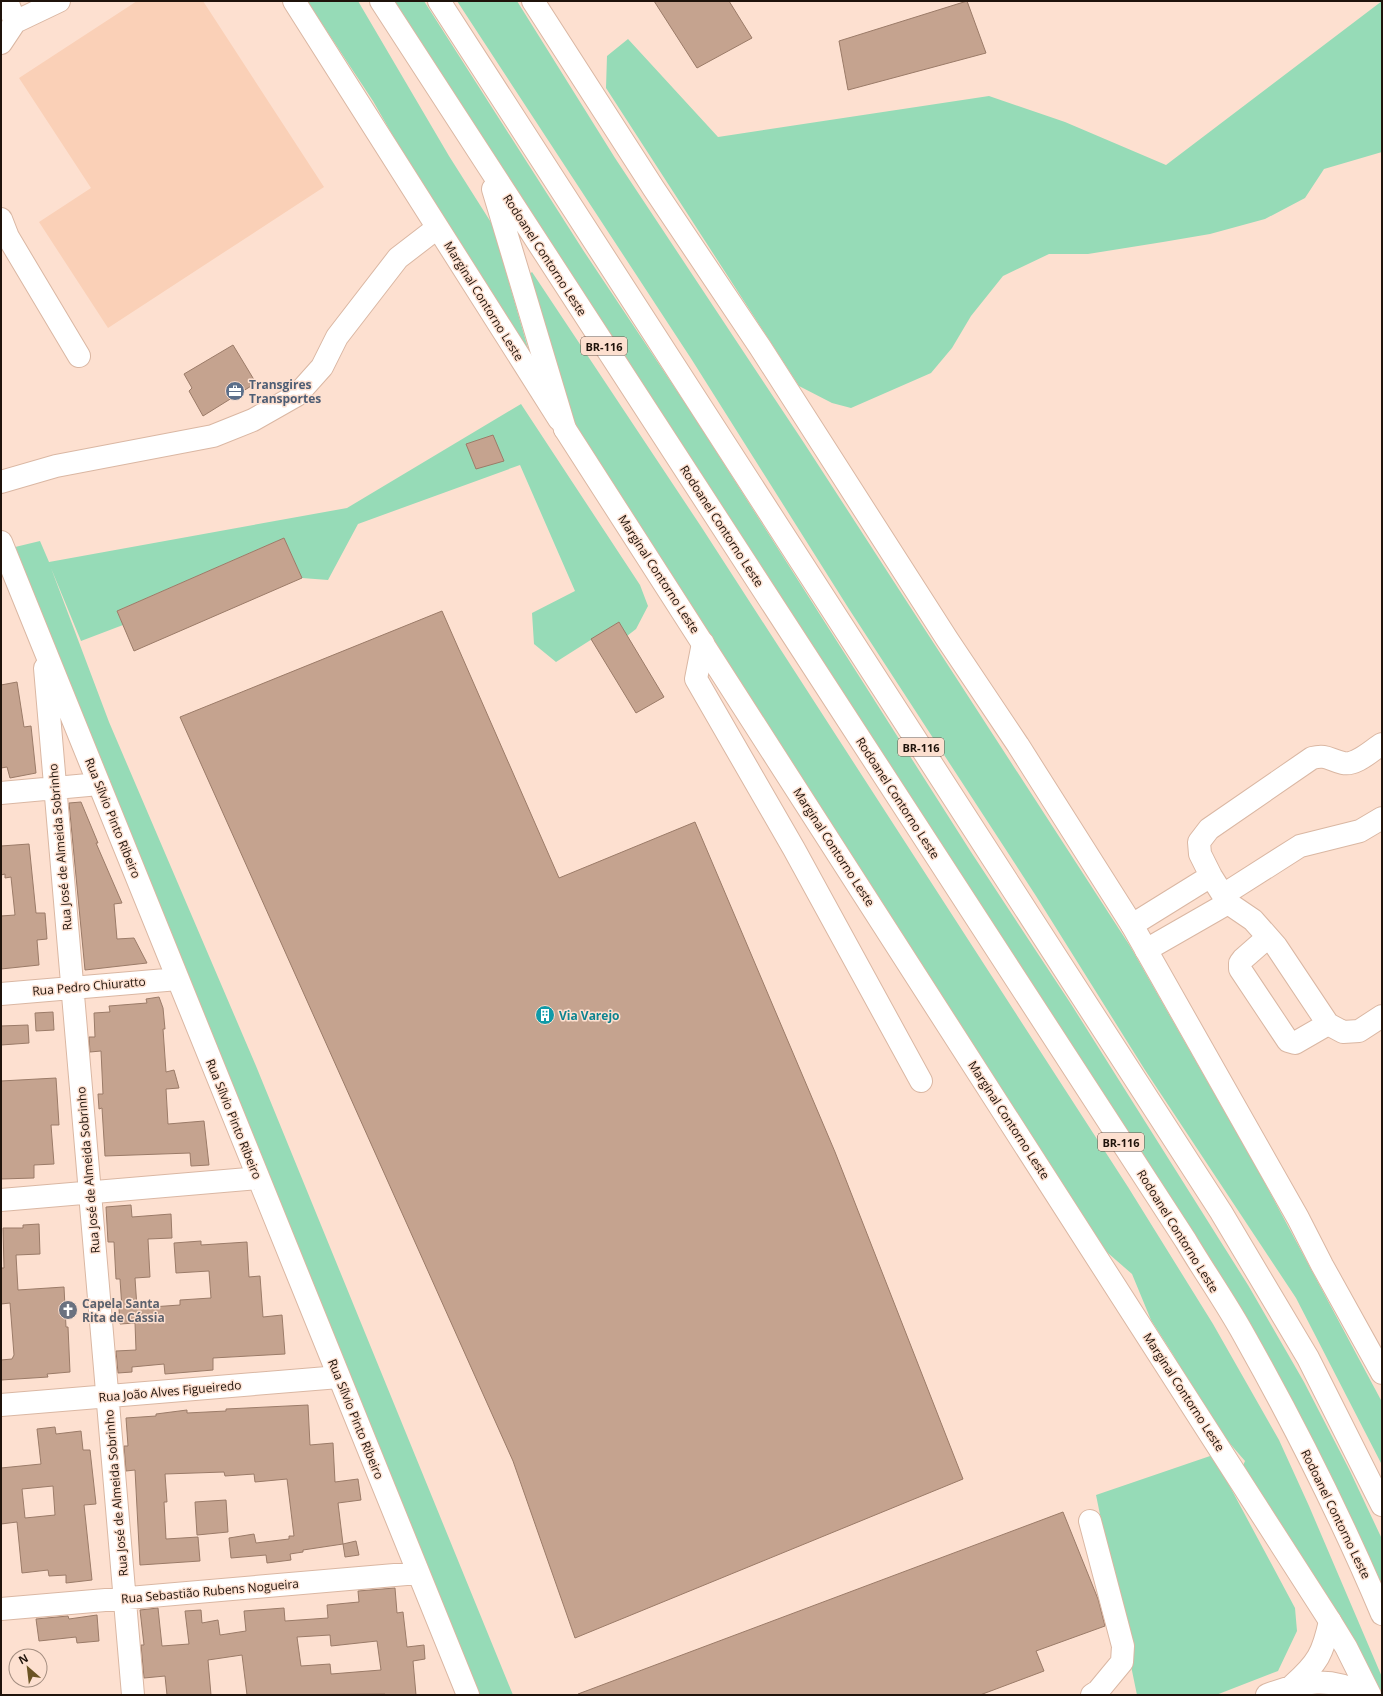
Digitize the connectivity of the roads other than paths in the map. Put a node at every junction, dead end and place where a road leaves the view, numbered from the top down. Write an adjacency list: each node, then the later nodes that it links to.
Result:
1 (8, 1): 7 (main road)
2 (58, 1): 7 (main road)
3 (294, 1): 11 (main road, Marginal Contorno Leste)
4 (381, 1): 9 (main road, Rodoanel Contorno Leste / BR-116)
5 (439, 1): 42 (main road, BR-116)
6 (533, 1): 26 (main road)
7 (14, 22): 8 (main road)
8 (1, 43)
9 (486, 165): 13 (main road); 47 (main road, Rodoanel Contorno Leste / BR-116)
10 (1, 219): 12 (main road)
11 (437, 228): 13 (main road, Marginal Contorno Leste); 14 (main road)
12 (79, 356)
13 (565, 429): 17 (main road, Marginal Contorno Leste)
14 (1, 482)
15 (1, 542): 16 (main road, Rua Sílvio Pinto Ribeiro)
16 (11, 592): 18 (main road, Rua Sílvio Pinto Ribeiro)
17 (703, 643): 34 (main road); 48 (main road, Marginal Contorno Leste)
18 (43, 646): 20 (main road, Rua Sílvio Pinto Ribeiro); 21 (main road, Rua José de Almeida Sobrinho)
19 (1382, 744): 24 (main road)
20 (99, 784): 21 (main road); 29 (main road, Rua Sílvio Pinto Ribeiro)
21 (55, 788): 22 (main road); 30 (main road, Rua José de Almeida Sobrinho)
22 (1, 793)
23 (1382, 818): 25 (main road)
24 (1211, 876): 25 (main road); 26 (main road)
25 (1225, 899): 27 (main road); 28 (main road)
26 (1132, 925): 28 (main road)
27 (1268, 937): 33 (main road); 33 (main road)
28 (1146, 950): 38 (main road)
29 (178, 979): 30 (main road, Rua Pedro Chiuratto); 35 (main road, Rua Sílvio Pinto Ribeiro)
30 (72, 988): 31 (main road, Rua Pedro Chiuratto); 36 (main road, Rua José de Almeida Sobrinho)
31 (1, 994)
32 (1382, 1016): 33 (main road)
33 (1328, 1024)
34 (921, 1082)
35 (258, 1178): 36 (main road); 39 (main road, Rua Sílvio Pinto Ribeiro)
36 (90, 1193): 37 (main road); 40 (main road, Rua José de Almeida Sobrinho)
37 (1, 1200)
38 (1382, 1373)
39 (339, 1377): 40 (main road, Rua João Alves Figueiredo); 44 (main road, Rua Sílvio Pinto Ribeiro)
40 (107, 1396): 41 (main road, Rua João Alves Figueiredo); 45 (main road, Rua José de Almeida Sobrinho)
41 (1, 1405)
42 (1382, 1504)
43 (1090, 1521): 52 (main road)
44 (418, 1573): 45 (main road, Rua Sebastião Rubens Nogueira); 51 (main road, Rua Sílvio Pinto Ribeiro)
45 (125, 1598): 46 (main road, Rua Sebastião Rubens Nogueira); 50 (main road, Rua José de Almeida Sobrinho)
46 (1, 1609)
47 (1380, 1611)
48 (1330, 1621): 49 (main road); 55 (main road, Marginal Contorno Leste)
49 (1293, 1685): 53 (main road); 54 (main road)
50 (133, 1695)
51 (468, 1695)
52 (1092, 1695)
53 (1267, 1695)
54 (1366, 1695)
55 (1370, 1695)

